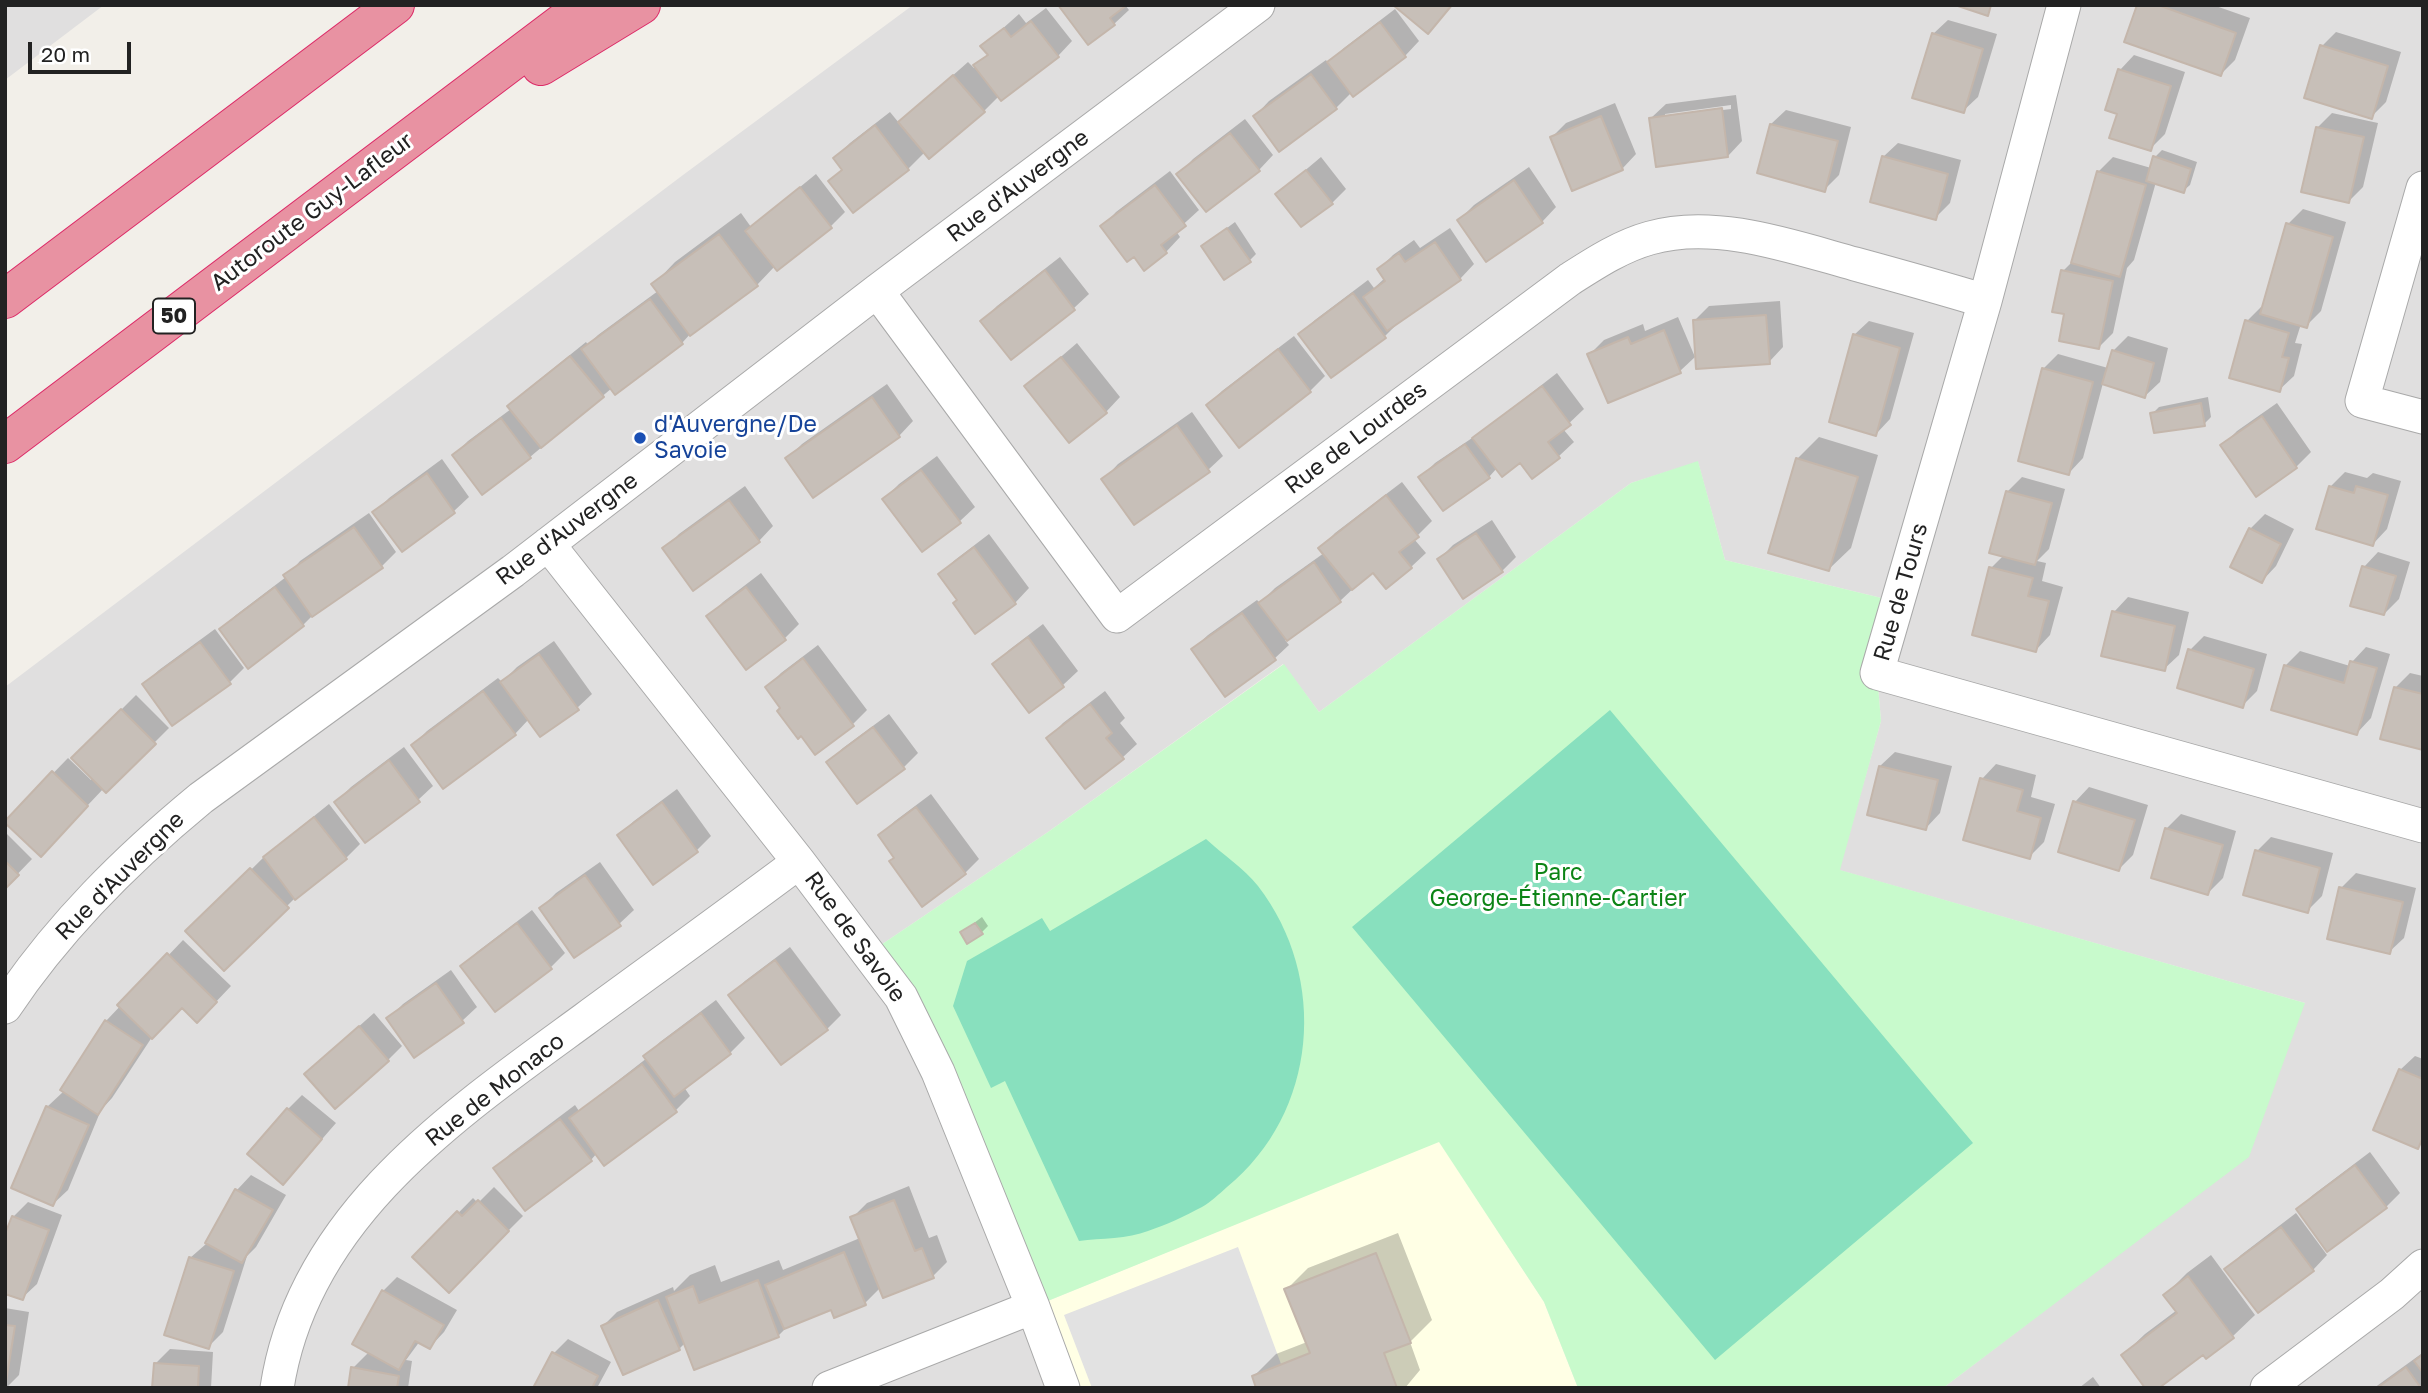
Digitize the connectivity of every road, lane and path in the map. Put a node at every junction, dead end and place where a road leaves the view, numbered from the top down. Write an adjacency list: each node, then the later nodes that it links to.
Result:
1 (367, 5): 7 (highway)
2 (395, 5): 7 (highway)
3 (586, 5): 9 (highway, Autoroute Guy-Lafleur / 50)
4 (640, 5): 9 (highway)
5 (1258, 5): 10 (street, Rue d'Auvergne)
6 (2064, 5): 12 (street, Rue de Tours)
7 (277, 94): 11 (highway)
8 (2423, 188): 13 (street)
9 (343, 189): 14 (highway, Autoroute Guy-Lafleur / 50)
10 (877, 291): 12 (street, Rue de Lourdes); 15 (street, Rue d'Auvergne)
11 (5, 299)
12 (1985, 301): 16 (street, Rue de Tours)
13 (2423, 417)
14 (5, 444)
15 (548, 544): 17 (street, Rue de Savoie); 18 (street, Rue d'Auvergne)
16 (2423, 826)
17 (799, 862): 20 (street, Rue de Savoie); 21 (street, Rue de Monaco)
18 (5, 1007)
19 (2423, 1266): 24 (street)
20 (1033, 1307): 22 (street); 23 (street, Rue de Savoie)
21 (277, 1388)
22 (829, 1388)
23 (1063, 1388)
24 (2267, 1388)

